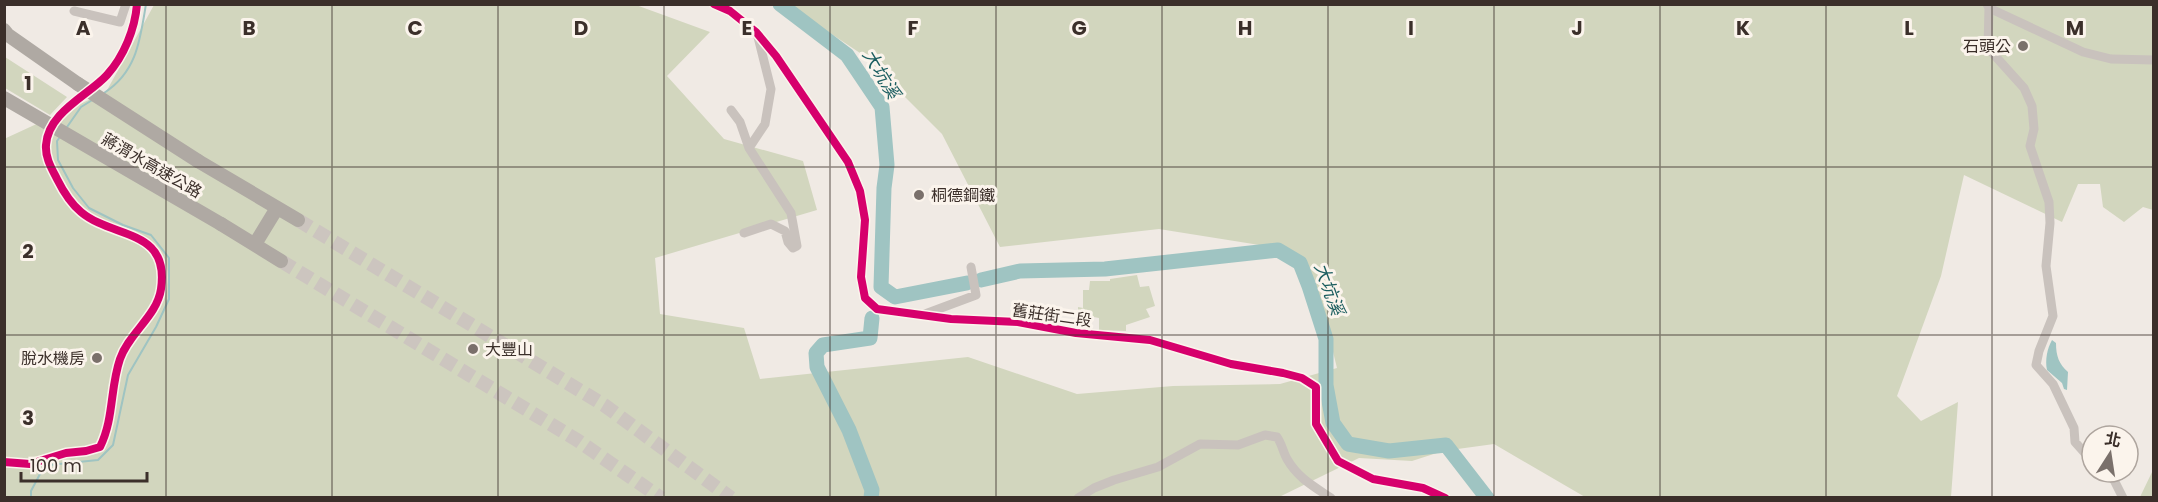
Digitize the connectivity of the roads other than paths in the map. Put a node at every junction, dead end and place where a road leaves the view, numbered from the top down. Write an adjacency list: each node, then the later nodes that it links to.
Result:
1 (126, 4): 5 (street)
2 (137, 4): 22 (street)
3 (714, 4): 7 (street, 舊莊街二段)
4 (1988, 6): 9 (street); 21 (street)
5 (74, 11)
6 (4, 30): 10 (highway)
7 (756, 32): 13 (street); 20 (street, 舊莊街二段)
8 (4, 44): 10 (highway)
9 (2154, 60)
10 (78, 84): 14 (highway, 蔣渭水高速公路, bridge)
11 (4, 98): 17 (highway, 蔣渭水高速公路, bridge)
12 (731, 110): 13 (street)
13 (749, 148): 16 (street)
14 (277, 208): 15 (highway, 蔣渭水高速公路); 17 (highway)
15 (298, 220)
16 (744, 233)
17 (255, 244): 18 (highway, 蔣渭水高速公路)
18 (281, 261)
19 (971, 267): 20 (street)
20 (923, 315): 26 (street, 舊莊街二段)
21 (2080, 448)
22 (4, 462)
23 (2116, 484): 27 (street)
24 (1078, 498): 25 (street)
25 (1331, 498)
26 (1445, 498)
27 (2123, 498)

